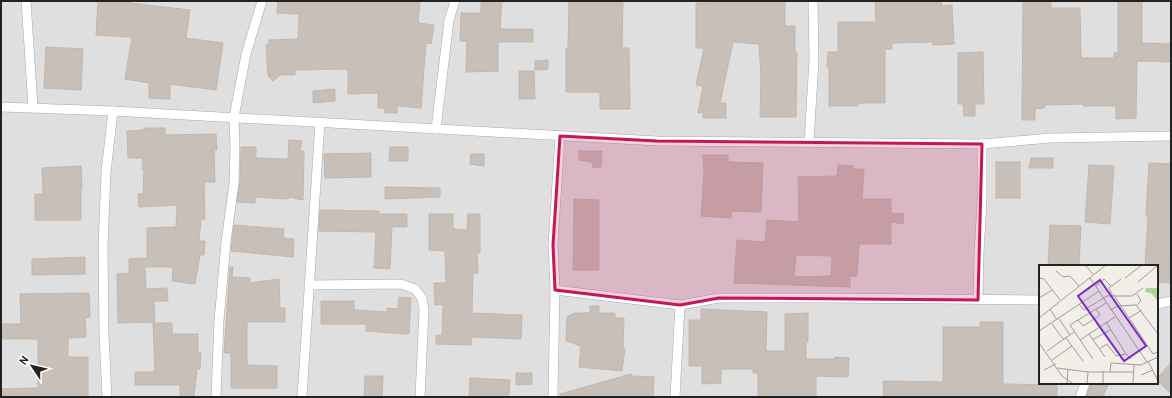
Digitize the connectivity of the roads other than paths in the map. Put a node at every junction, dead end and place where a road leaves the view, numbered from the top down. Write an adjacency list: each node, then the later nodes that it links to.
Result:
1 (26, 1): 6 (street)
2 (262, 1): 8 (street)
3 (455, 1): 10 (street)
4 (813, 1): 13 (street)
5 (1, 107): 6 (street)
6 (33, 107): 7 (street)
7 (113, 111): 8 (street); 23 (street)
8 (234, 117): 9 (street); 24 (street)
9 (320, 122): 10 (street); 15 (street)
10 (436, 129): 11 (street)
11 (560, 136): 13 (street); 16 (street)
12 (1171, 136): 14 (street)
13 (809, 142): 14 (street)
14 (982, 144): 17 (street)
15 (309, 285): 25 (street); 26 (street)
16 (555, 290): 21 (street); 27 (street)
17 (978, 300): 18 (street); 21 (street)
18 (1039, 300)
19 (1171, 301): 20 (street)
20 (1158, 304)
21 (680, 305): 28 (street)
22 (1085, 384): 29 (street)
23 (107, 397)
24 (216, 397)
25 (302, 397)
26 (420, 397)
27 (553, 397)
28 (675, 397)
29 (1080, 397)

